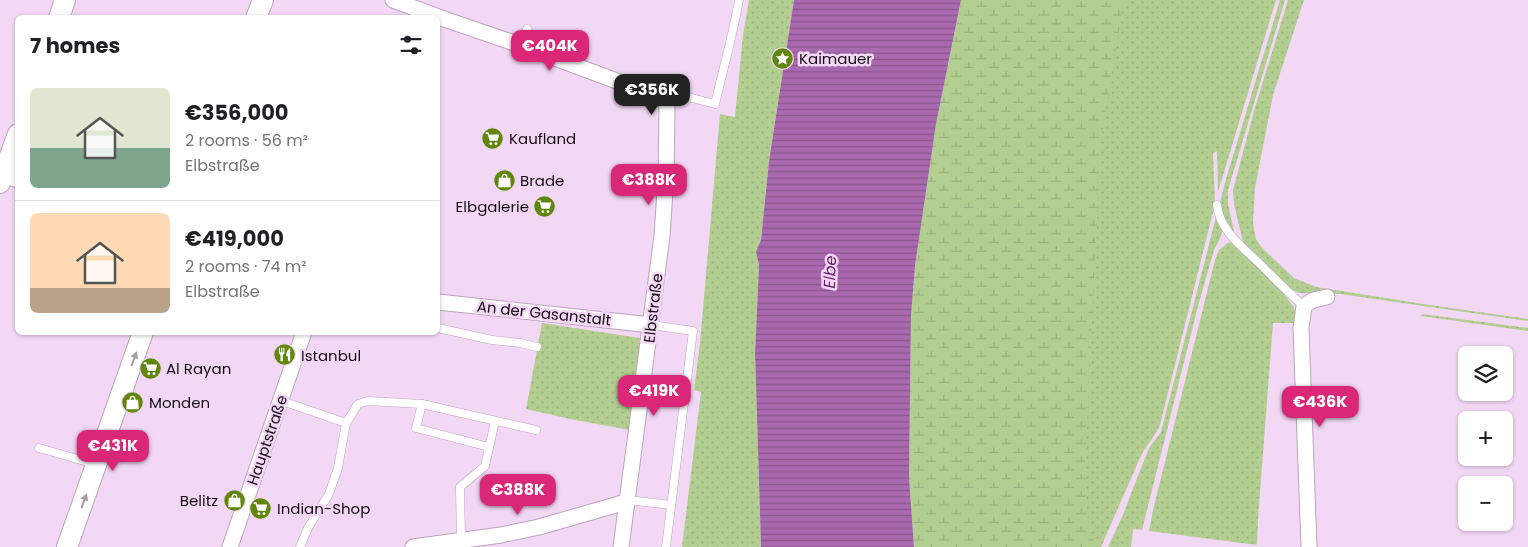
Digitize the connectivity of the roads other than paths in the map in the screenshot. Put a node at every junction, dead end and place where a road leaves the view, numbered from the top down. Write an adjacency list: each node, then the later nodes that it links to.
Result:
1 (66, 0): 6 (main road)
2 (263, 0): 7 (main road)
3 (393, 0): 5 (street)
4 (739, 0): 12 (lane)
5 (422, 10): 8 (street)
6 (60, 15)
7 (257, 15)
8 (436, 15)
9 (440, 16): 11 (street)
10 (527, 29): 11 (lane)
11 (520, 45): 12 (street)
12 (665, 98): 19 (street, Elbstraße)
13 (15, 146): 14 (main road)
14 (7, 179)
15 (1217, 205): 18 (lane)
16 (1327, 297): 18 (street)
17 (440, 302): 19 (street, An der Gasanstalt)
18 (1304, 306): 41 (street)
19 (651, 326): 32 (street, Elbstraße); 33 (lane)
20 (440, 328): 23 (lane)
21 (142, 335): 31 (main road, one-way to 21)
22 (303, 335): 24 (street, Hauptstraße)
23 (537, 348)
24 (280, 400): 27 (lane); 36 (street, Hauptstraße)
25 (422, 404): 26 (lane); 27 (lane); 29 (lane)
26 (495, 421): 28 (lane); 29 (lane)
27 (346, 424): 37 (lane)
28 (536, 430)
29 (489, 447): 34 (lane)
30 (39, 448): 31 (lane)
31 (97, 464): 35 (main road, one-way to 31)
32 (626, 502): 33 (lane); 34 (street); 39 (street, Elbstraße)
33 (672, 505): 40 (lane)
34 (461, 540): 38 (street)
35 (67, 547)
36 (230, 547)
37 (300, 547)
38 (413, 547)
39 (621, 547)
40 (666, 547)
41 (1309, 547)

